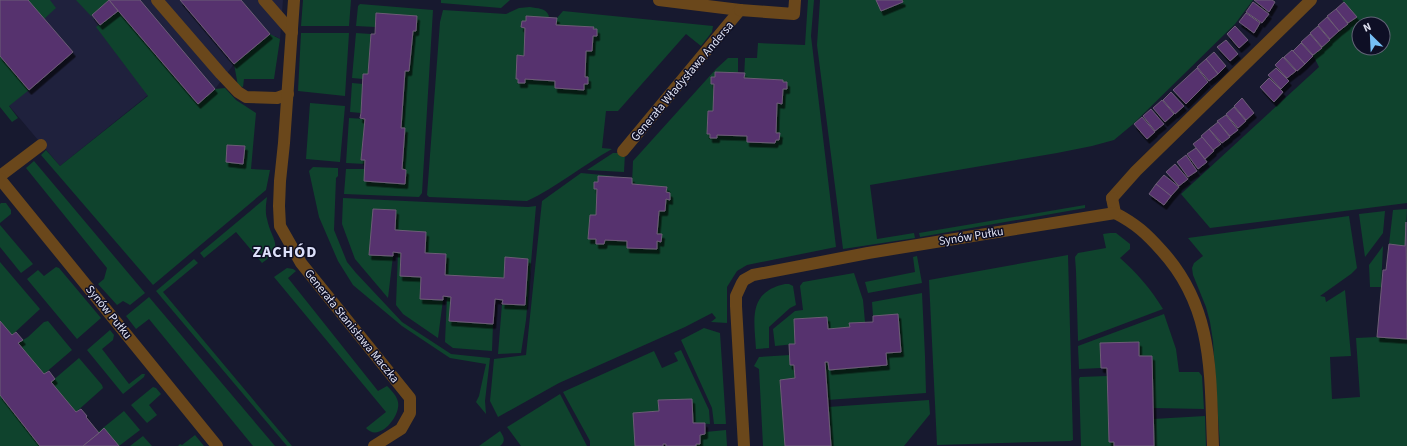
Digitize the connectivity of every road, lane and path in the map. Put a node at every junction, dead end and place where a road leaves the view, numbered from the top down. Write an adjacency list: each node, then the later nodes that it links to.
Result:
1 (157, 0): 9 (street)
2 (264, 0): 8 (street)
3 (294, 0): 8 (street, Generała Stanisława Maczka)
4 (659, 0): 7 (street, Generała Władysława Andersa)
5 (794, 0): 7 (street, Generała Władysława Andersa)
6 (1311, 0): 14 (street)
7 (740, 10): 11 (street, Generała Władysława Andersa)
8 (292, 32): 9 (street, Generała Stanisława Maczka)
9 (288, 94): 16 (street, Generała Stanisława Maczka)
10 (42, 145): 12 (street)
11 (623, 151)
12 (0, 176)
13 (0, 179): 15 (street, Synów Pułku)
14 (1115, 213): 17 (street, Synów Pułku); 18 (street)
15 (216, 446)
16 (374, 446)
17 (744, 446)
18 (1213, 446)

